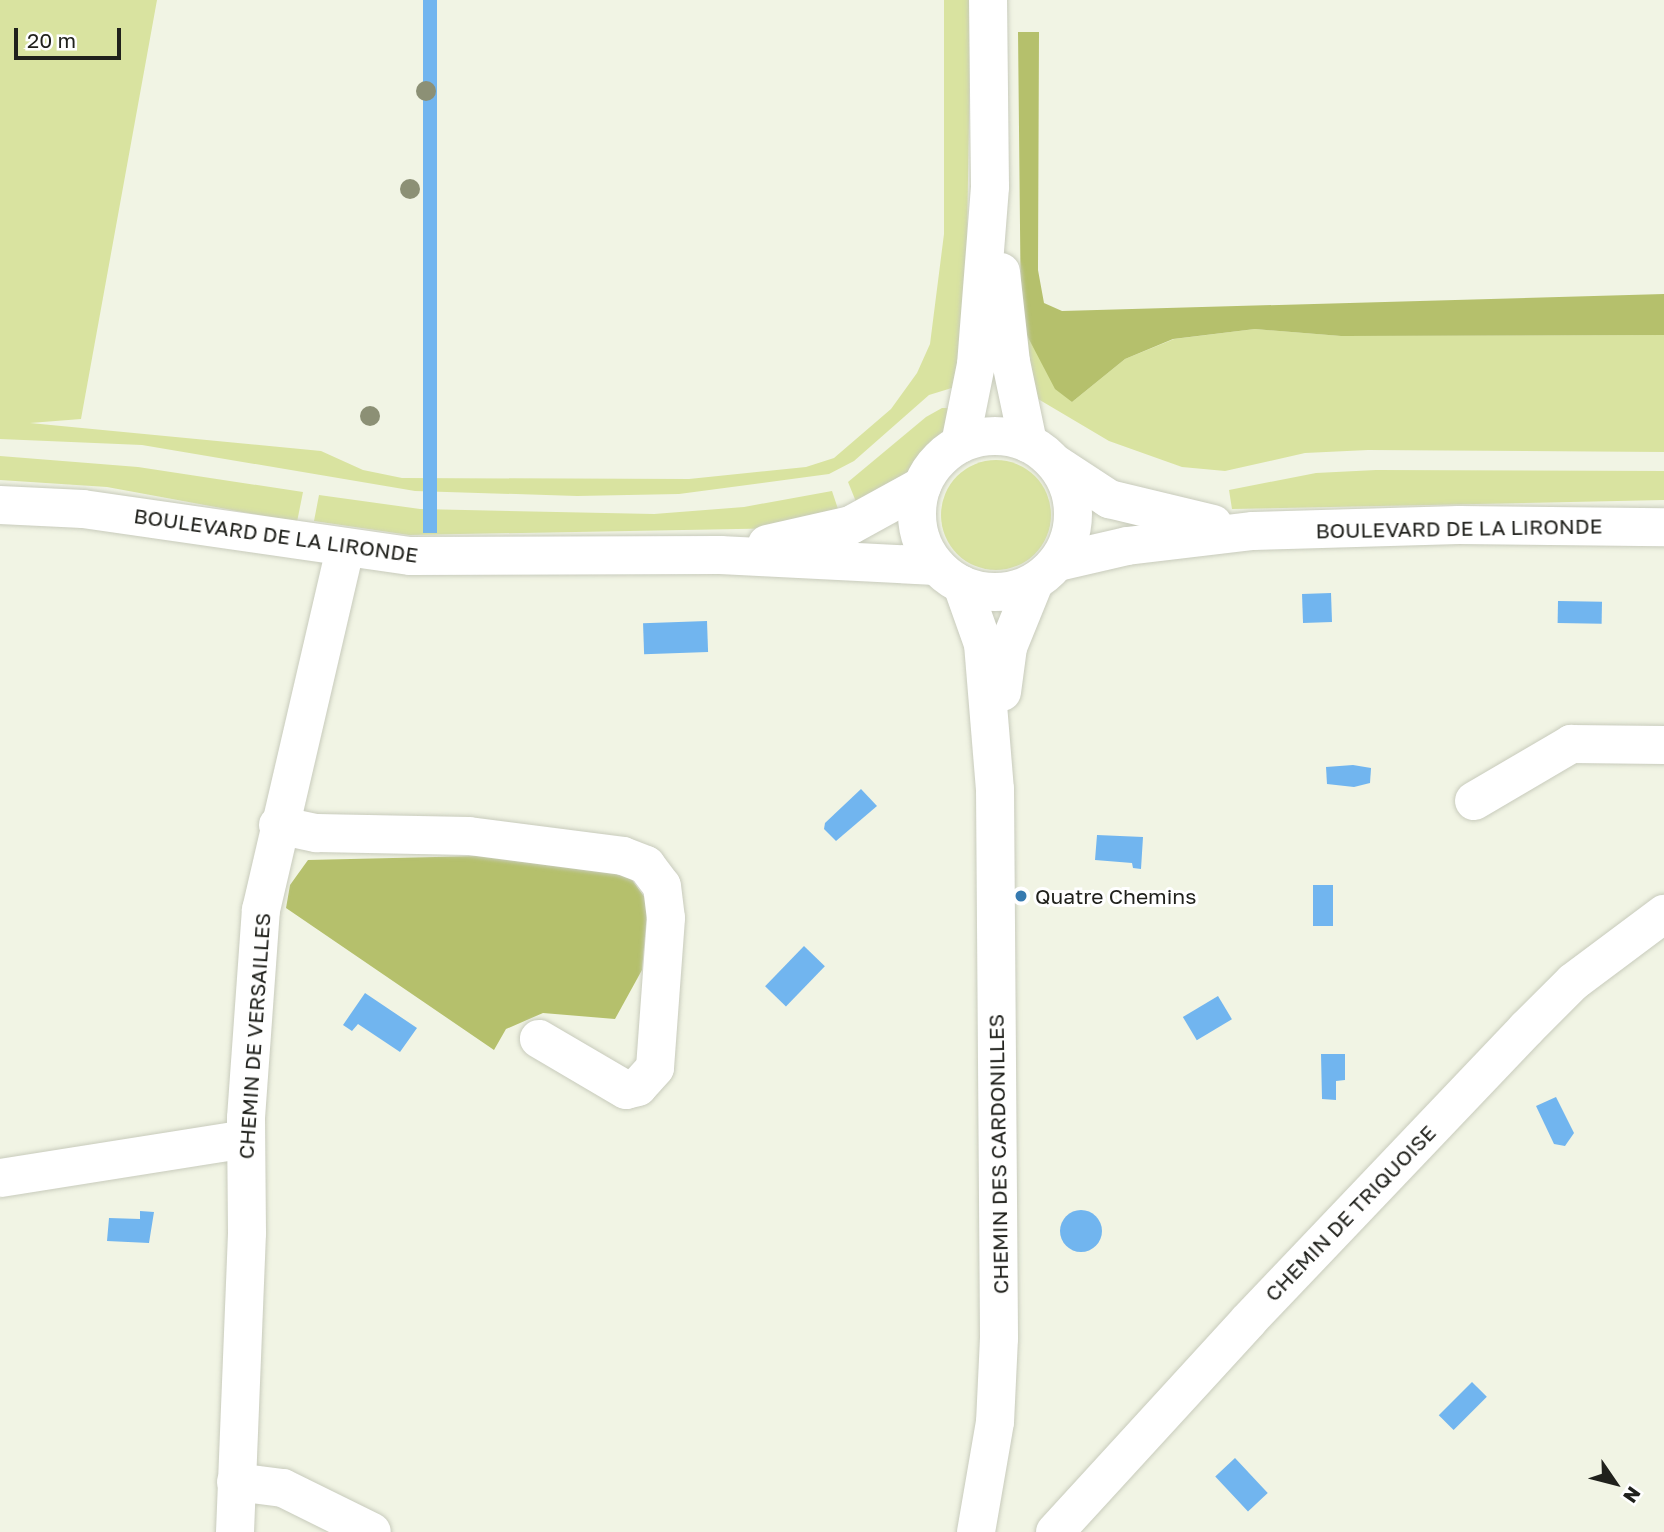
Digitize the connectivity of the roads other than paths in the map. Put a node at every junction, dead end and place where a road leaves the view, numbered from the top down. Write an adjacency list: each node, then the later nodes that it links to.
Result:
1 (988, 0): 2 (street)
2 (990, 187): 3 (street); 4 (street)
3 (960, 444): 4 (street); 5 (street)
4 (1042, 453): 8 (street, BOULEVARD DE LA LIRONDE); 11 (street)
5 (922, 486): 10 (street, BOULEVARD DE LA LIRONDE); 12 (street)
6 (0, 505): 9 (street, BOULEVARD DE LA LIRONDE)
7 (1664, 527): 8 (street, BOULEVARD DE LA LIRONDE)
8 (1253, 531): 11 (street, BOULEVARD DE LA LIRONDE)
9 (345, 548): 10 (street, BOULEVARD DE LA LIRONDE); 16 (street, CHEMIN DE VERSAILLES)
10 (720, 555): 12 (street, BOULEVARD DE LA LIRONDE)
11 (1046, 572): 12 (street); 14 (street, CHEMIN DES CARDONILLES)
12 (949, 576): 14 (street, CHEMIN DES CARDONILLES)
13 (1664, 745): 15 (street)
14 (993, 774): 24 (street, CHEMIN DES CARDONILLES)
15 (1474, 801)
16 (278, 825): 18 (street); 19 (street, CHEMIN DE VERSAILLES)
17 (1664, 914): 25 (street, CHEMIN DE TRIQUOISE)
18 (539, 1039)
19 (245, 1139): 20 (street); 21 (street, CHEMIN DE VERSAILLES)
20 (0, 1178)
21 (236, 1482): 22 (street, CHEMIN DE VERSAILLES); 23 (street)
22 (235, 1532)
23 (372, 1532)
24 (976, 1532)
25 (1055, 1532)

